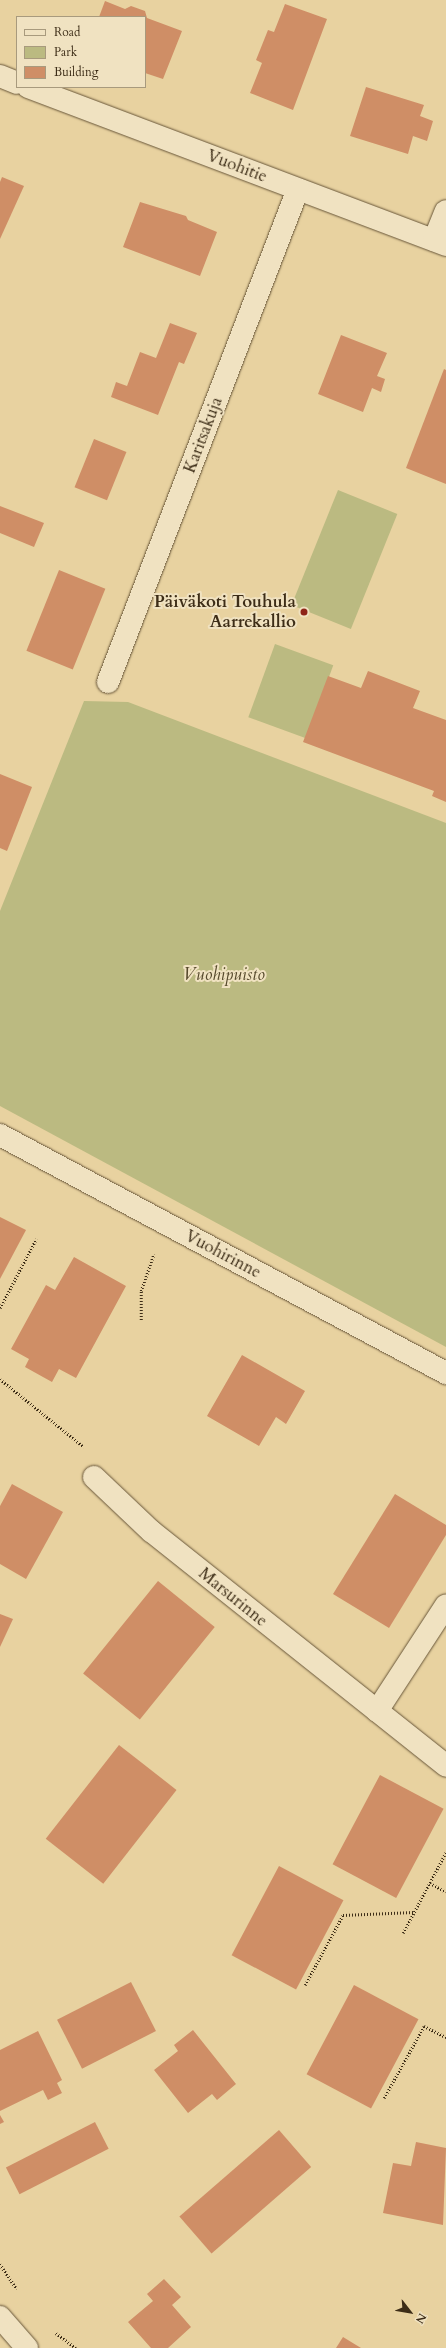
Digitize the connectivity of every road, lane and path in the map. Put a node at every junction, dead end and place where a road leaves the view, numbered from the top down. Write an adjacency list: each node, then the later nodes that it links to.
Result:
1 (0, 76): 2 (street)
2 (16, 83)
3 (31, 88): 4 (street, Vuohitie)
4 (298, 189): 6 (street, Vuohitie); 7 (street, Karitsakuja)
5 (446, 211): 6 (street)
6 (440, 243)
7 (108, 682)
8 (0, 1135): 13 (street, Vuohirinne)
9 (36, 1240): 11 (path)
10 (157, 1246): 12 (path)
11 (0, 1308)
12 (141, 1320)
13 (446, 1373)
14 (0, 1379): 15 (path)
15 (84, 1447)
16 (94, 1477): 18 (street, Marsurinne)
17 (446, 1605): 18 (street)
18 (377, 1711): 19 (street, Marsurinne)
19 (446, 1766)
20 (446, 1852): 21 (path)
21 (430, 1883): 22 (path); 23 (path)
22 (446, 1892)
23 (414, 1912): 24 (path); 25 (path)
24 (403, 1933)
25 (305, 1985)
26 (446, 2037): 27 (path)
27 (384, 2098)
28 (0, 2317): 29 (street)
29 (27, 2348)

